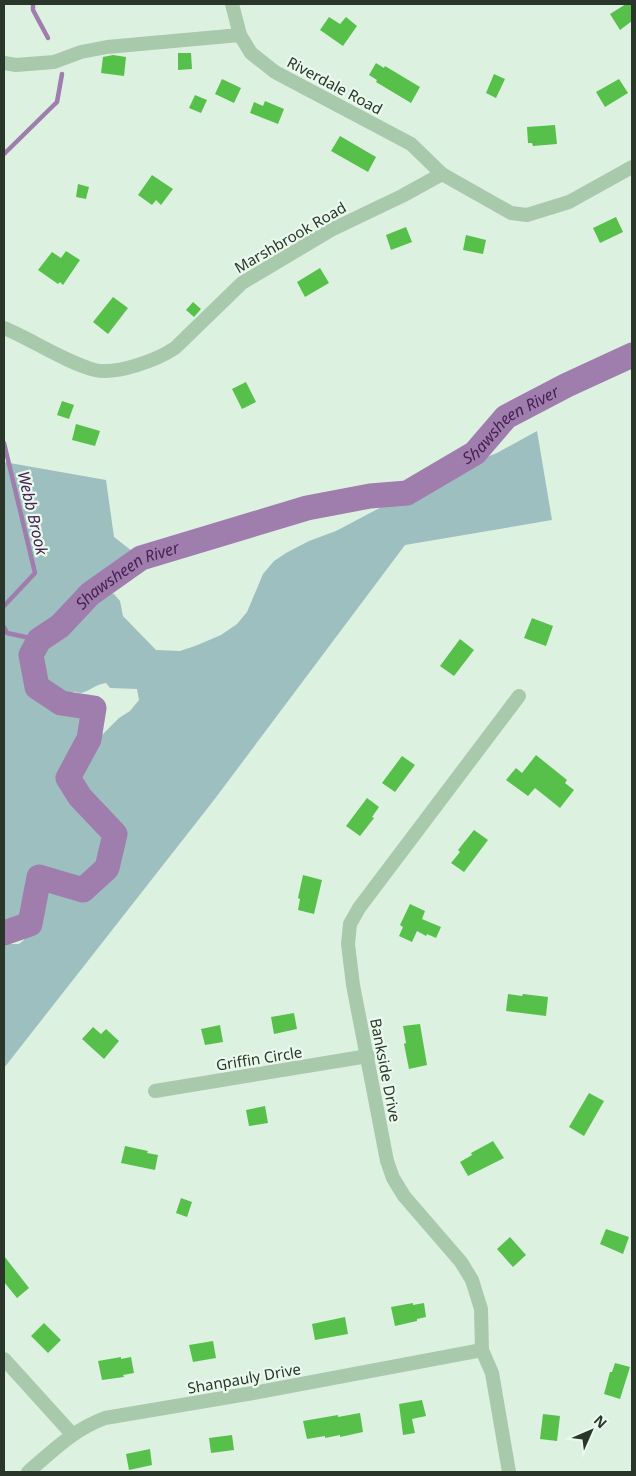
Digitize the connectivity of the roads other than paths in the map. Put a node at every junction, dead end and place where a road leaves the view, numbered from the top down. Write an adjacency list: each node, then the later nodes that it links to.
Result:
1 (232, 4): 2 (street)
2 (240, 36): 3 (street); 5 (street, Riverdale Road)
3 (4, 63)
4 (632, 166): 5 (street, Riverdale Road)
5 (442, 174): 6 (street, Marshbrook Road)
6 (4, 328)
7 (519, 696): 8 (street, Bankside Drive)
8 (368, 1056): 9 (street, Griffin Circle); 10 (street, Bankside Drive)
9 (155, 1091)
10 (482, 1350): 12 (street, Shanpauly Drive); 14 (street, Bankside Drive)
11 (4, 1359): 12 (street)
12 (72, 1434): 13 (street, Shanpauly Drive)
13 (28, 1472)
14 (509, 1472)

